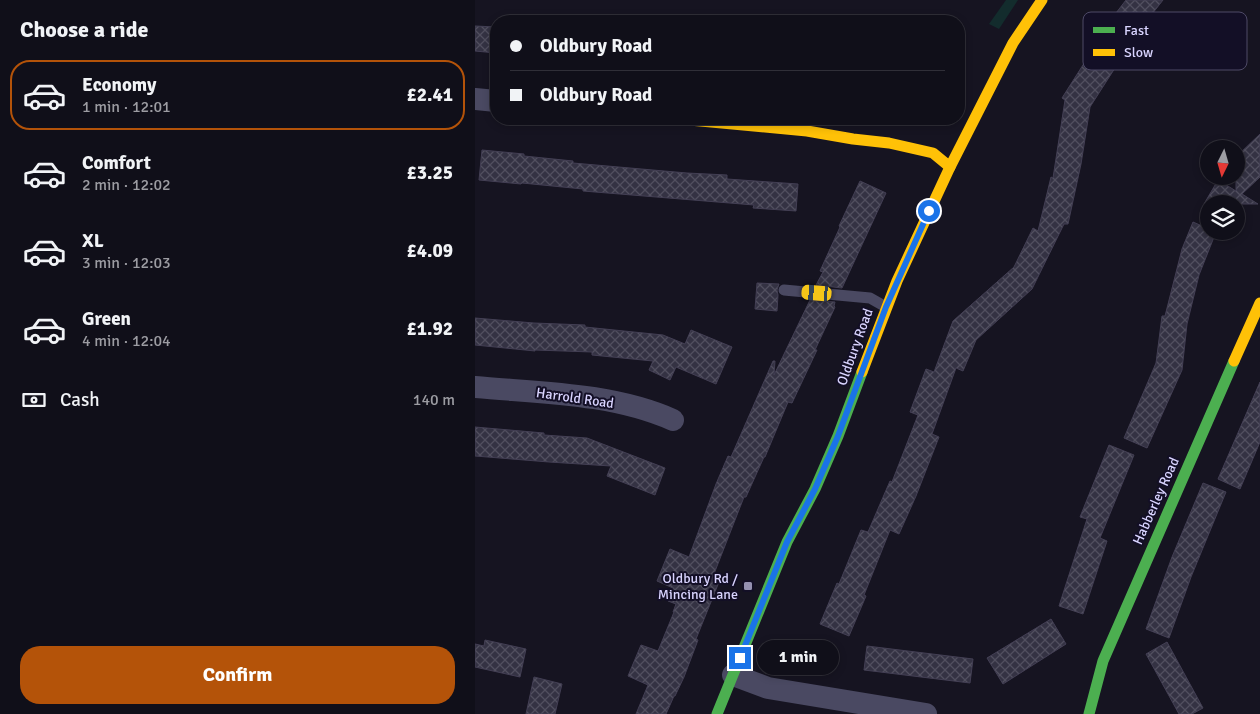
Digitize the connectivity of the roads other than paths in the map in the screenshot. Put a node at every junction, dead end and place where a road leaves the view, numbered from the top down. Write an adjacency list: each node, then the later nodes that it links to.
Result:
1 (1042, 0): 5 (main road, Oldbury Road)
2 (475, 99): 3 (street)
3 (490, 100)
4 (743, 125): 5 (main road)
5 (950, 167): 8 (main road, Oldbury Road)
6 (784, 290): 8 (lane)
7 (1260, 303): 14 (main road, Habberley Road)
8 (886, 307): 11 (main road, Oldbury Road)
9 (475, 387): 10 (street, Harrold Road)
10 (673, 420)
11 (733, 675): 12 (main road, Oldbury Road); 13 (street)
12 (717, 714)
13 (926, 714)
14 (1089, 714)

